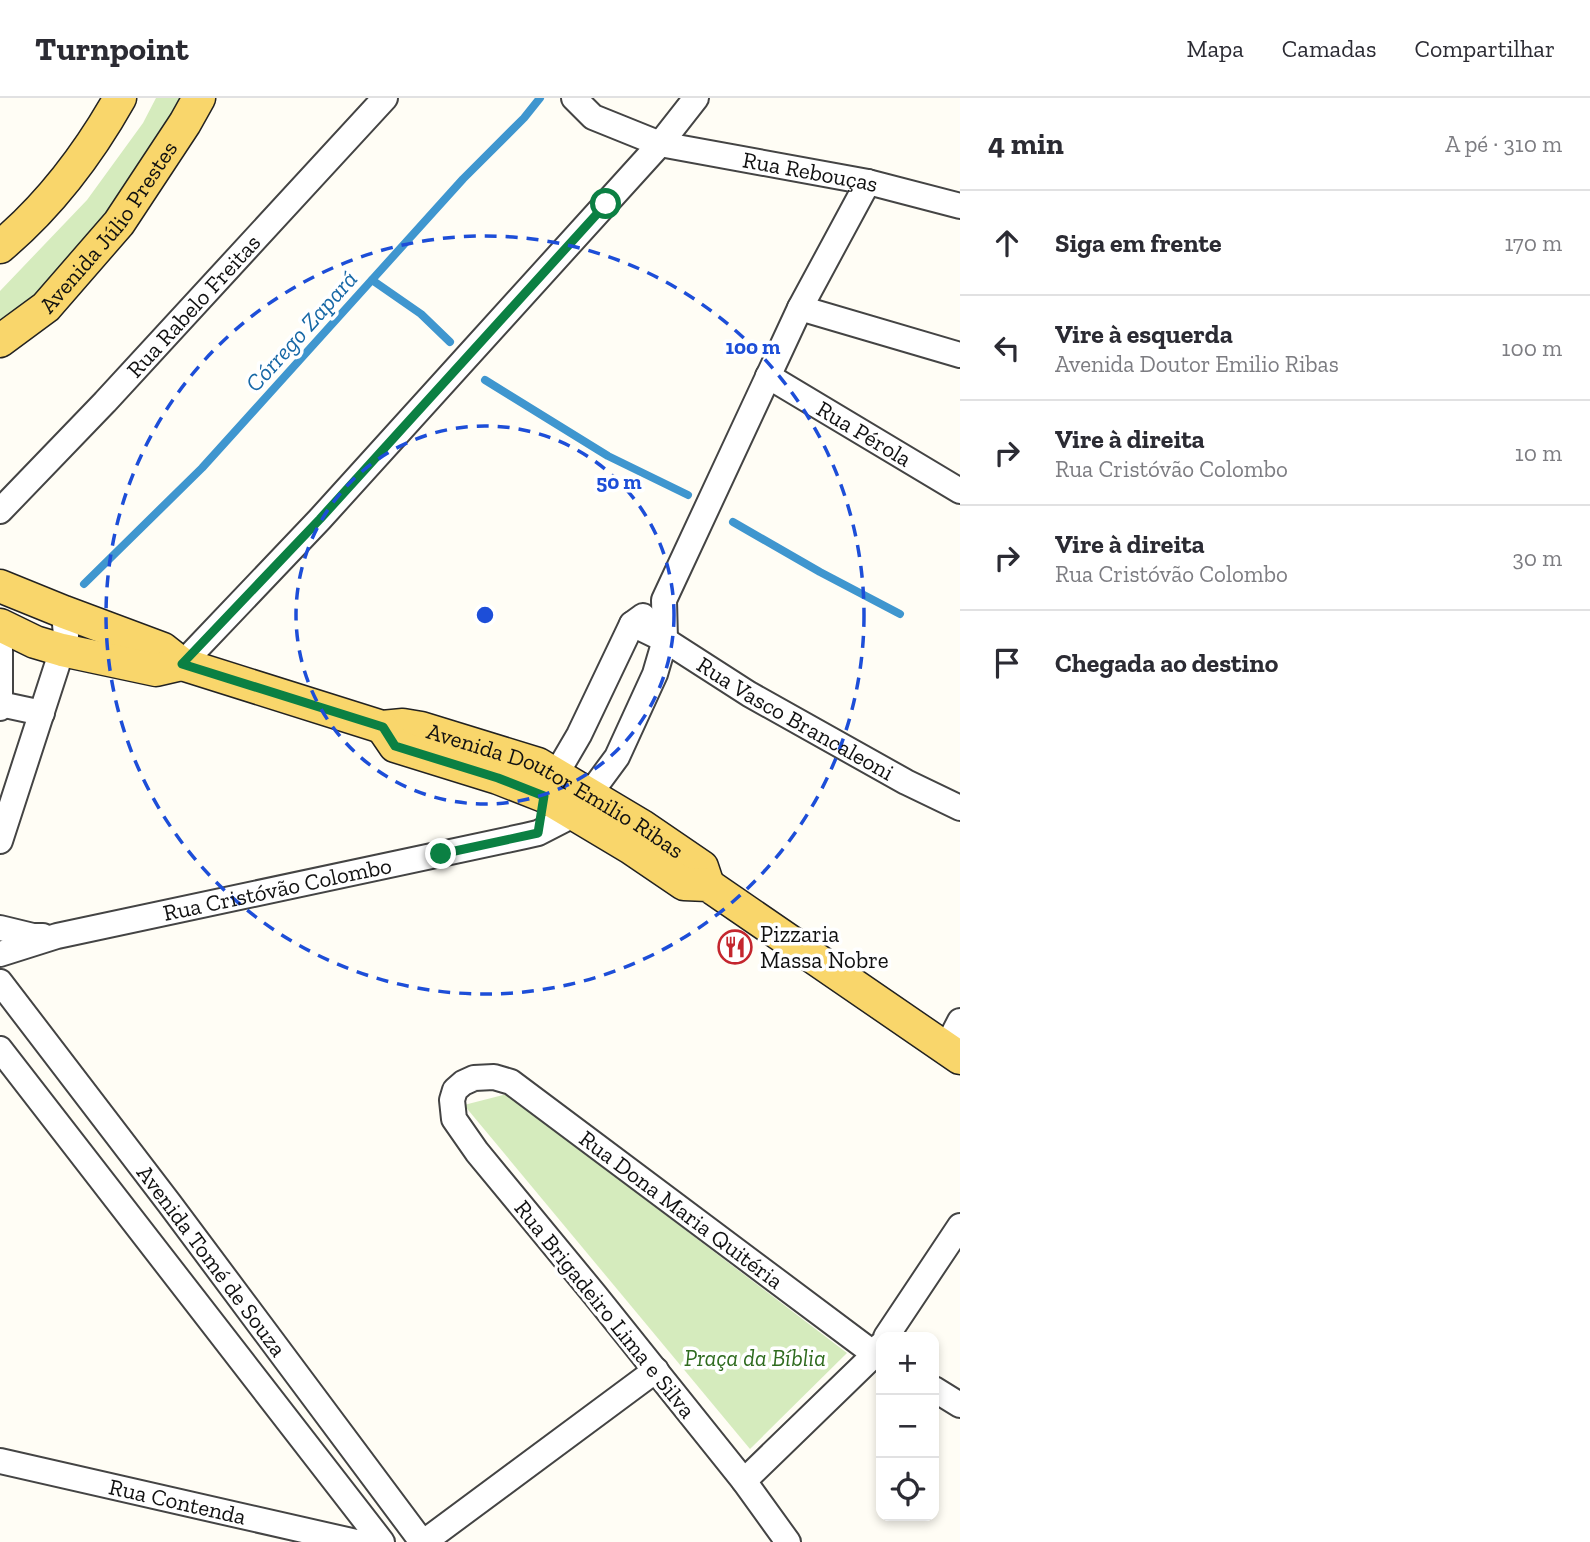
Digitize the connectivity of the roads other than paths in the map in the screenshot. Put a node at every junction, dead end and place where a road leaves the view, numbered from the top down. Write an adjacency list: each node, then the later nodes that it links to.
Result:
1 (120, 98): 9 (main road)
2 (199, 98): 11 (main road, Avenida Júlio Prestes)
3 (385, 98): 15 (street, Rua Rabelo Freitas)
4 (575, 98): 6 (street, Rua Rebouças)
5 (696, 98): 6 (street)
6 (660, 144): 7 (street, Rua Rebouças); 24 (street)
7 (869, 182): 8 (street, Rua Rebouças); 10 (street)
8 (960, 206)
9 (0, 247)
10 (800, 309): 12 (street); 13 (street)
11 (0, 341)
12 (960, 355)
13 (768, 376): 14 (street, Rua Pérola); 17 (street)
14 (960, 491)
15 (0, 511)
16 (0, 586): 18 (main road, Avenida Doutor Emilio Ribas)
17 (664, 600): 20 (street); 22 (street)
18 (54, 608): 19 (street); 23 (street); 24 (main road, Avenida Doutor Emilio Ribas)
19 (0, 624): 23 (main road, Avenida Doutor Emilio Ribas)
20 (632, 624): 22 (street, Rua Vasco Brancaleoni); 27 (street)
21 (0, 635): 25 (street)
22 (665, 640): 28 (street); 29 (street, Rua Vasco Brancaleoni)
23 (62, 650): 24 (main road, Avenida Doutor Emilio Ribas); 26 (street)
24 (182, 664): 27 (main road, Avenida Doutor Emilio Ribas)
25 (0, 706): 26 (street)
26 (42, 713): 31 (street)
27 (550, 785): 28 (main road, Avenida Doutor Emilio Ribas); 30 (street)
28 (582, 804): 30 (street, Rua Cristóvão Colombo); 36 (main road, Avenida Doutor Emilio Ribas)
29 (960, 808)
30 (538, 833): 33 (street, Rua Cristóvão Colombo)
31 (0, 841)
32 (0, 928): 33 (street, Rua Cristóvão Colombo)
33 (57, 936): 34 (street, Rua Cristóvão Colombo)
34 (0, 954)
35 (0, 982): 50 (street, Avenida Tomé de Souza)
36 (955, 1043)
37 (0, 1049): 49 (street, Avenida Tomé de Souza)
38 (474, 1077): 41 (street, Rua Dona Maria Quitéria); 43 (street, Rua Brigadeiro Lima e Silva)
39 (960, 1226): 40 (street)
40 (892, 1332)
41 (876, 1345)
42 (876, 1354): 47 (street)
43 (656, 1370): 47 (street, Rua Brigadeiro Lima e Silva); 50 (street)
44 (939, 1392): 45 (street)
45 (960, 1405)
46 (0, 1461): 48 (street, Rua Contenda)
47 (744, 1481): 51 (street, Rua Brigadeiro Lima e Silva)
48 (356, 1542)
49 (382, 1542)
50 (423, 1542)
51 (788, 1542)

